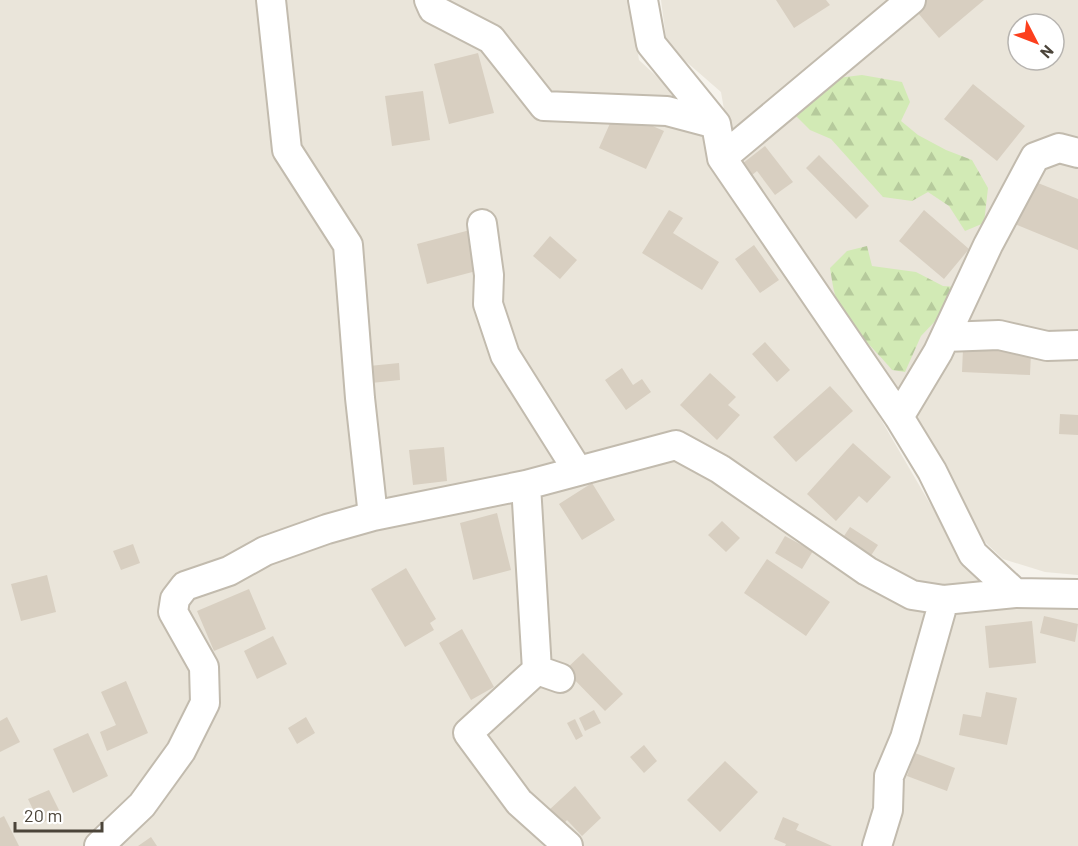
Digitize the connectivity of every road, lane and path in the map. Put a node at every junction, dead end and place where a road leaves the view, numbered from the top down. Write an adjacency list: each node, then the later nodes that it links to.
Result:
1 (271, 0): 14 (street)
2 (429, 0): 5 (street)
3 (642, 0): 5 (street)
4 (911, 0): 7 (street)
5 (716, 124): 7 (street)
6 (1078, 153): 9 (street)
7 (722, 158): 11 (street)
8 (482, 224): 12 (street)
9 (945, 337): 10 (street); 11 (street)
10 (1078, 345)
11 (899, 417): 15 (street)
12 (578, 471): 13 (street); 17 (street)
13 (526, 485): 14 (street); 19 (street)
14 (373, 516): 18 (street)
15 (1015, 593): 16 (street); 17 (street)
16 (1078, 594)
17 (944, 600): 20 (street)
18 (99, 846)
19 (568, 846)
20 (877, 846)

